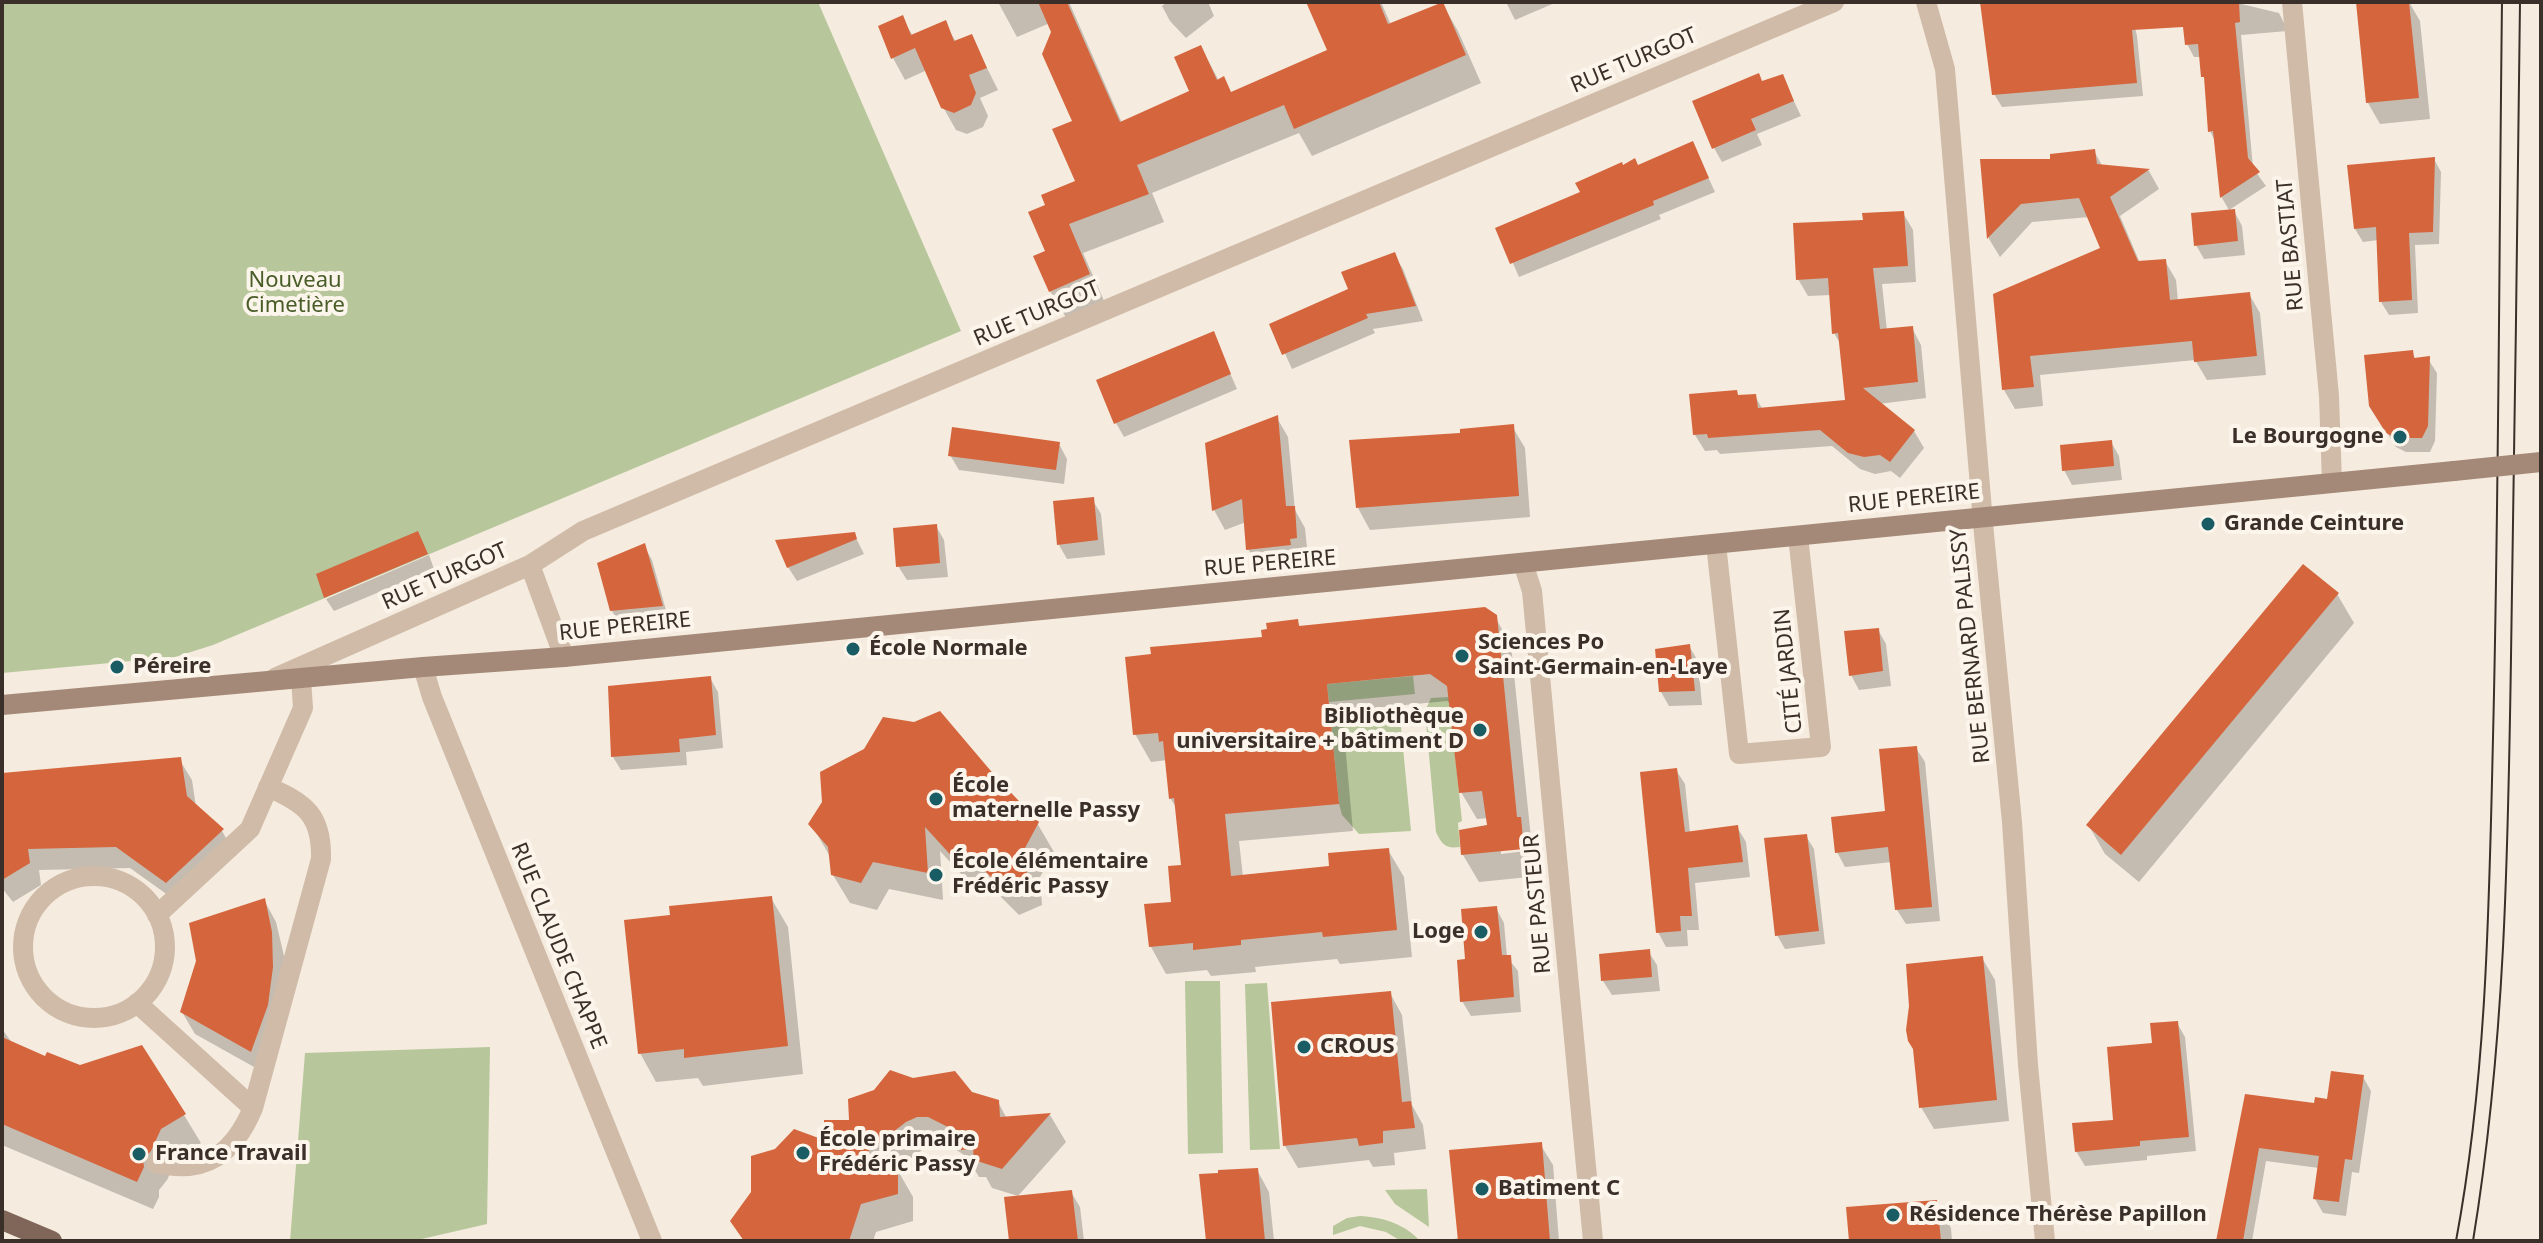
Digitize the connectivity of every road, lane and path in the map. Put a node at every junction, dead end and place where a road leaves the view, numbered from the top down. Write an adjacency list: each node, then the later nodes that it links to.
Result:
1 (1834, 2): 10 (street, RUE TURGOT)
2 (1926, 2): 6 (street, RUE BERNARD PALISSY)
3 (2292, 2): 5 (street, RUE BASTIAT)
4 (2541, 462): 5 (street, RUE PEREIRE, bridge)
5 (2332, 483): 6 (street, RUE PEREIRE)
6 (1983, 516): 7 (street, RUE PEREIRE); 27 (street, RUE BERNARD PALISSY)
7 (1798, 536): 8 (street, RUE PEREIRE); 8 (street, CITÉ JARDIN)
8 (1716, 544): 9 (street, RUE PEREIRE)
9 (1523, 563): 11 (street, RUE PEREIRE); 26 (street, RUE PASTEUR)
10 (530, 565): 11 (street); 14 (street, RUE TURGOT)
11 (564, 657): 12 (street, RUE PEREIRE)
12 (423, 667): 13 (street, RUE PEREIRE); 25 (street, RUE CLAUDE CHAPPE)
13 (301, 679): 14 (street, RUE PEREIRE); 16 (street)
14 (264, 681): 15 (street, RUE PEREIRE)
15 (2, 705)
16 (268, 787): 17 (street); 21 (street)
17 (157, 915): 19 (street); 20 (street)
18 (2, 936): 19 (street)
19 (23, 940): 20 (street)
20 (137, 1003): 21 (street)
21 (253, 1108): 22 (street)
22 (156, 1163)
23 (2, 1220): 24 (main road)
24 (52, 1241)
25 (652, 1241)
26 (1593, 1241)
27 (2045, 1241)

